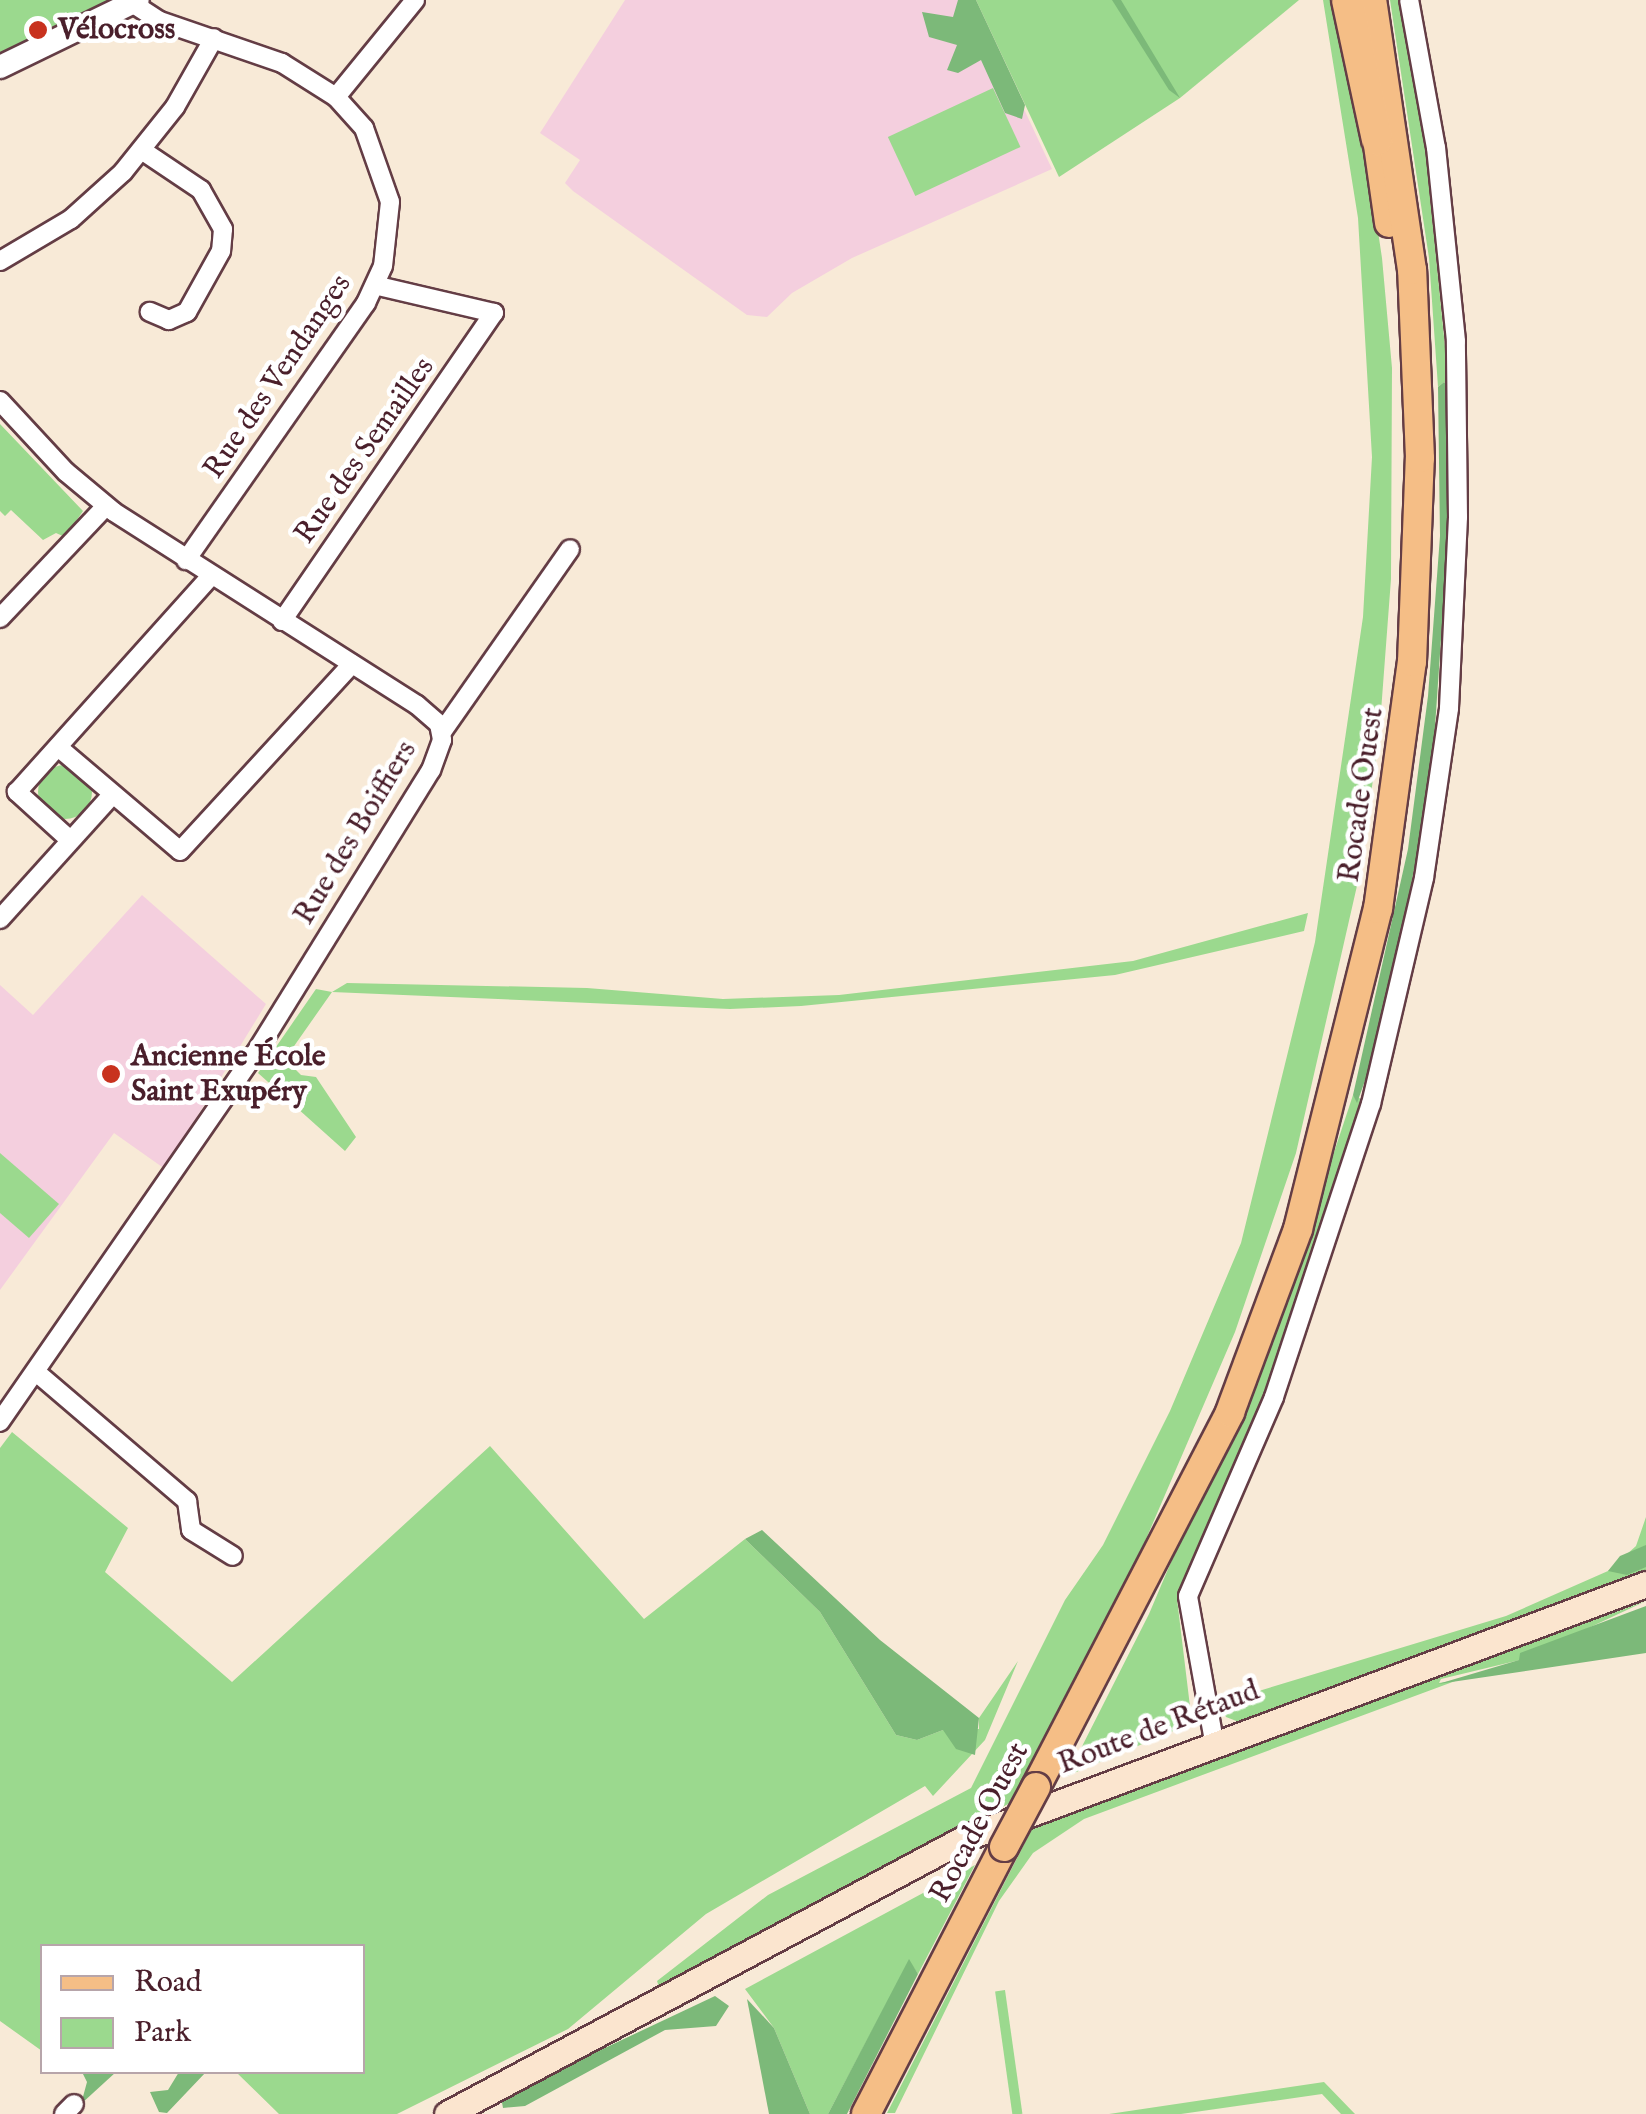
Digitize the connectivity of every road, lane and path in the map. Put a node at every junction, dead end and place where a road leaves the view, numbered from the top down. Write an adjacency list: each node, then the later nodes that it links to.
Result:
1 (415, 0): 9 (street)
2 (1347, 0): 10 (highway)
3 (1356, 0): 10 (main road, Rocade Ouest)
4 (1372, 0): 31 (main road, Rocade Ouest)
5 (1409, 0): 33 (street)
6 (135, 1): 7 (street, Rue des Vendanges); 8 (street)
7 (214, 38): 9 (street, Rue des Vendanges); 11 (street)
8 (0, 67)
9 (336, 97): 13 (street, Rue des Vendanges)
10 (1376, 140): 31 (main road, Rocade Ouest)
11 (142, 151): 12 (street); 14 (street)
12 (0, 261)
13 (376, 285): 18 (street, Rue des Vendanges); 21 (street, Rue des Semailles)
14 (150, 312)
15 (0, 401): 16 (street, Rue des Boiffiers)
16 (106, 506): 18 (street, Rue des Boiffiers); 20 (street)
17 (570, 549): 23 (street)
18 (186, 560): 19 (street, Rue des Boiffiers)
19 (211, 576): 21 (street, Rue des Boiffiers); 24 (street)
20 (0, 618)
21 (282, 621): 22 (street, Rue des Boiffiers)
22 (352, 664): 23 (street, Rue des Boiffiers); 25 (street)
23 (442, 732): 28 (street, Rue des Boiffiers)
24 (58, 747): 25 (street); 26 (street)
25 (111, 796): 26 (street)
26 (70, 840): 27 (street)
27 (0, 918)
28 (36, 1372): 29 (street, Rue des Boiffiers); 30 (street)
29 (0, 1422)
30 (233, 1556)
31 (1152, 1562): 35 (main road, Rocade Ouest, bridge)
32 (1646, 1584): 33 (main road, Route de Rétaud)
33 (1214, 1741): 34 (main road, Route de Rétaud)
34 (447, 2114)
35 (866, 2114)

